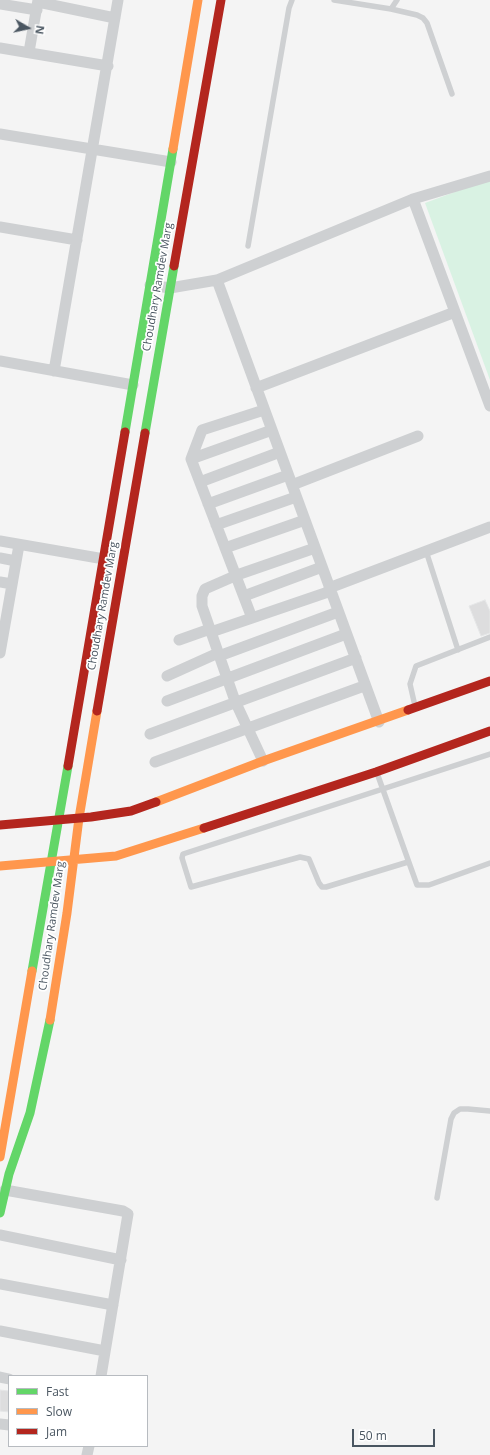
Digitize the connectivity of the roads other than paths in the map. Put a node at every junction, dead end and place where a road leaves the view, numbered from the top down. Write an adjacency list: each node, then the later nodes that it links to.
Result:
1 (118, 0): 10 (street)
2 (198, 0): 17 (street)
3 (221, 0): 25 (street, Choudhary Ramdev Marg)
4 (292, 0): 22 (lane)
5 (334, 0): 9 (lane)
6 (397, 0): 9 (lane)
7 (0, 4): 8 (street)
8 (38, 4): 10 (street); 12 (street)
9 (391, 9): 14 (lane)
10 (115, 18): 13 (street)
11 (0, 48): 12 (street)
12 (29, 52): 13 (street)
13 (108, 66): 16 (street)
14 (452, 94)
15 (0, 134): 16 (street)
16 (93, 150): 17 (street); 21 (street)
17 (171, 162): 24 (street)
18 (490, 176): 19 (street)
19 (413, 199): 23 (street); 26 (street)
20 (0, 227): 21 (street)
21 (77, 240): 28 (street)
22 (248, 246)
23 (217, 280): 25 (street); 30 (street)
24 (150, 285): 25 (street); 29 (street)
25 (170, 288): 86 (street, Choudhary Ramdev Marg)
26 (455, 312): 30 (street); 31 (street)
27 (0, 362): 28 (street)
28 (54, 371): 29 (street)
29 (133, 385): 50 (street)
30 (256, 388): 32 (street)
31 (490, 406)
32 (264, 410): 33 (street); 36 (street)
33 (272, 430): 35 (street); 36 (street)
34 (418, 436): 37 (street)
35 (280, 452): 37 (street); 38 (street)
36 (191, 459): 38 (street)
37 (290, 480): 39 (street); 40 (street)
38 (200, 482): 40 (street)
39 (296, 498): 41 (street); 42 (street)
40 (208, 504): 42 (street)
41 (305, 520): 46 (street); 47 (street)
42 (216, 525): 46 (street)
43 (490, 527): 48 (street)
44 (0, 542): 45 (street)
45 (20, 545): 50 (street); 51 (street)
46 (225, 548): 53 (street)
47 (315, 548): 52 (street); 53 (street)
48 (426, 551): 56 (street); 66 (lane)
49 (0, 558): 51 (street)
50 (104, 559): 87 (street)
51 (16, 561): 55 (street)
52 (322, 567): 56 (street); 57 (street)
53 (237, 575): 57 (street); 62 (street)
54 (0, 582): 55 (street)
55 (12, 584): 58 (street)
56 (330, 590): 59 (street); 60 (street)
57 (244, 596): 60 (street)
58 (4, 607): 61 (street)
59 (338, 612): 63 (street); 68 (street)
60 (252, 618): 62 (street)
61 (2, 631): 67 (street)
62 (211, 631): 65 (street); 68 (street)
63 (346, 634): 69 (street); 71 (street)
64 (490, 637): 66 (lane)
65 (179, 640)
66 (458, 650): 76 (lane)
67 (0, 653)
68 (219, 655): 70 (street); 71 (street)
69 (356, 658): 73 (street); 75 (street)
70 (167, 676)
71 (227, 679): 74 (street); 75 (street)
72 (490, 681): 76 (street)
73 (364, 686): 77 (street); 78 (street)
74 (167, 701)
75 (235, 701): 78 (street); 80 (street)
76 (415, 708): 77 (street)
77 (378, 722): 82 (street)
78 (247, 728): 82 (street); 83 (street)
79 (490, 731): 84 (street)
80 (150, 734)
81 (490, 754): 85 (lane)
82 (263, 761): 86 (street)
83 (155, 762)
84 (376, 772): 85 (lane); 89 (street)
85 (383, 790): 91 (lane); 91 (lane)
86 (79, 818): 87 (street); 89 (street, Choudhary Ramdev Marg)
87 (58, 820): 88 (street); 90 (street)
88 (0, 825)
89 (74, 859): 90 (street); 96 (street, Choudhary Ramdev Marg)
90 (51, 861): 93 (street); 95 (street)
91 (408, 862): 92 (lane)
92 (490, 863)
93 (0, 866)
94 (490, 1111): 97 (lane)
95 (0, 1157)
96 (4, 1190): 98 (street, Choudhary Ramdev Marg); 100 (street)
97 (437, 1198)
98 (0, 1213)
99 (0, 1235): 100 (street)
100 (121, 1260): 102 (street)
101 (0, 1284): 102 (street)
102 (113, 1305): 104 (street)
103 (0, 1331): 104 (street)
104 (105, 1351): 105 (street)
105 (101, 1375)

